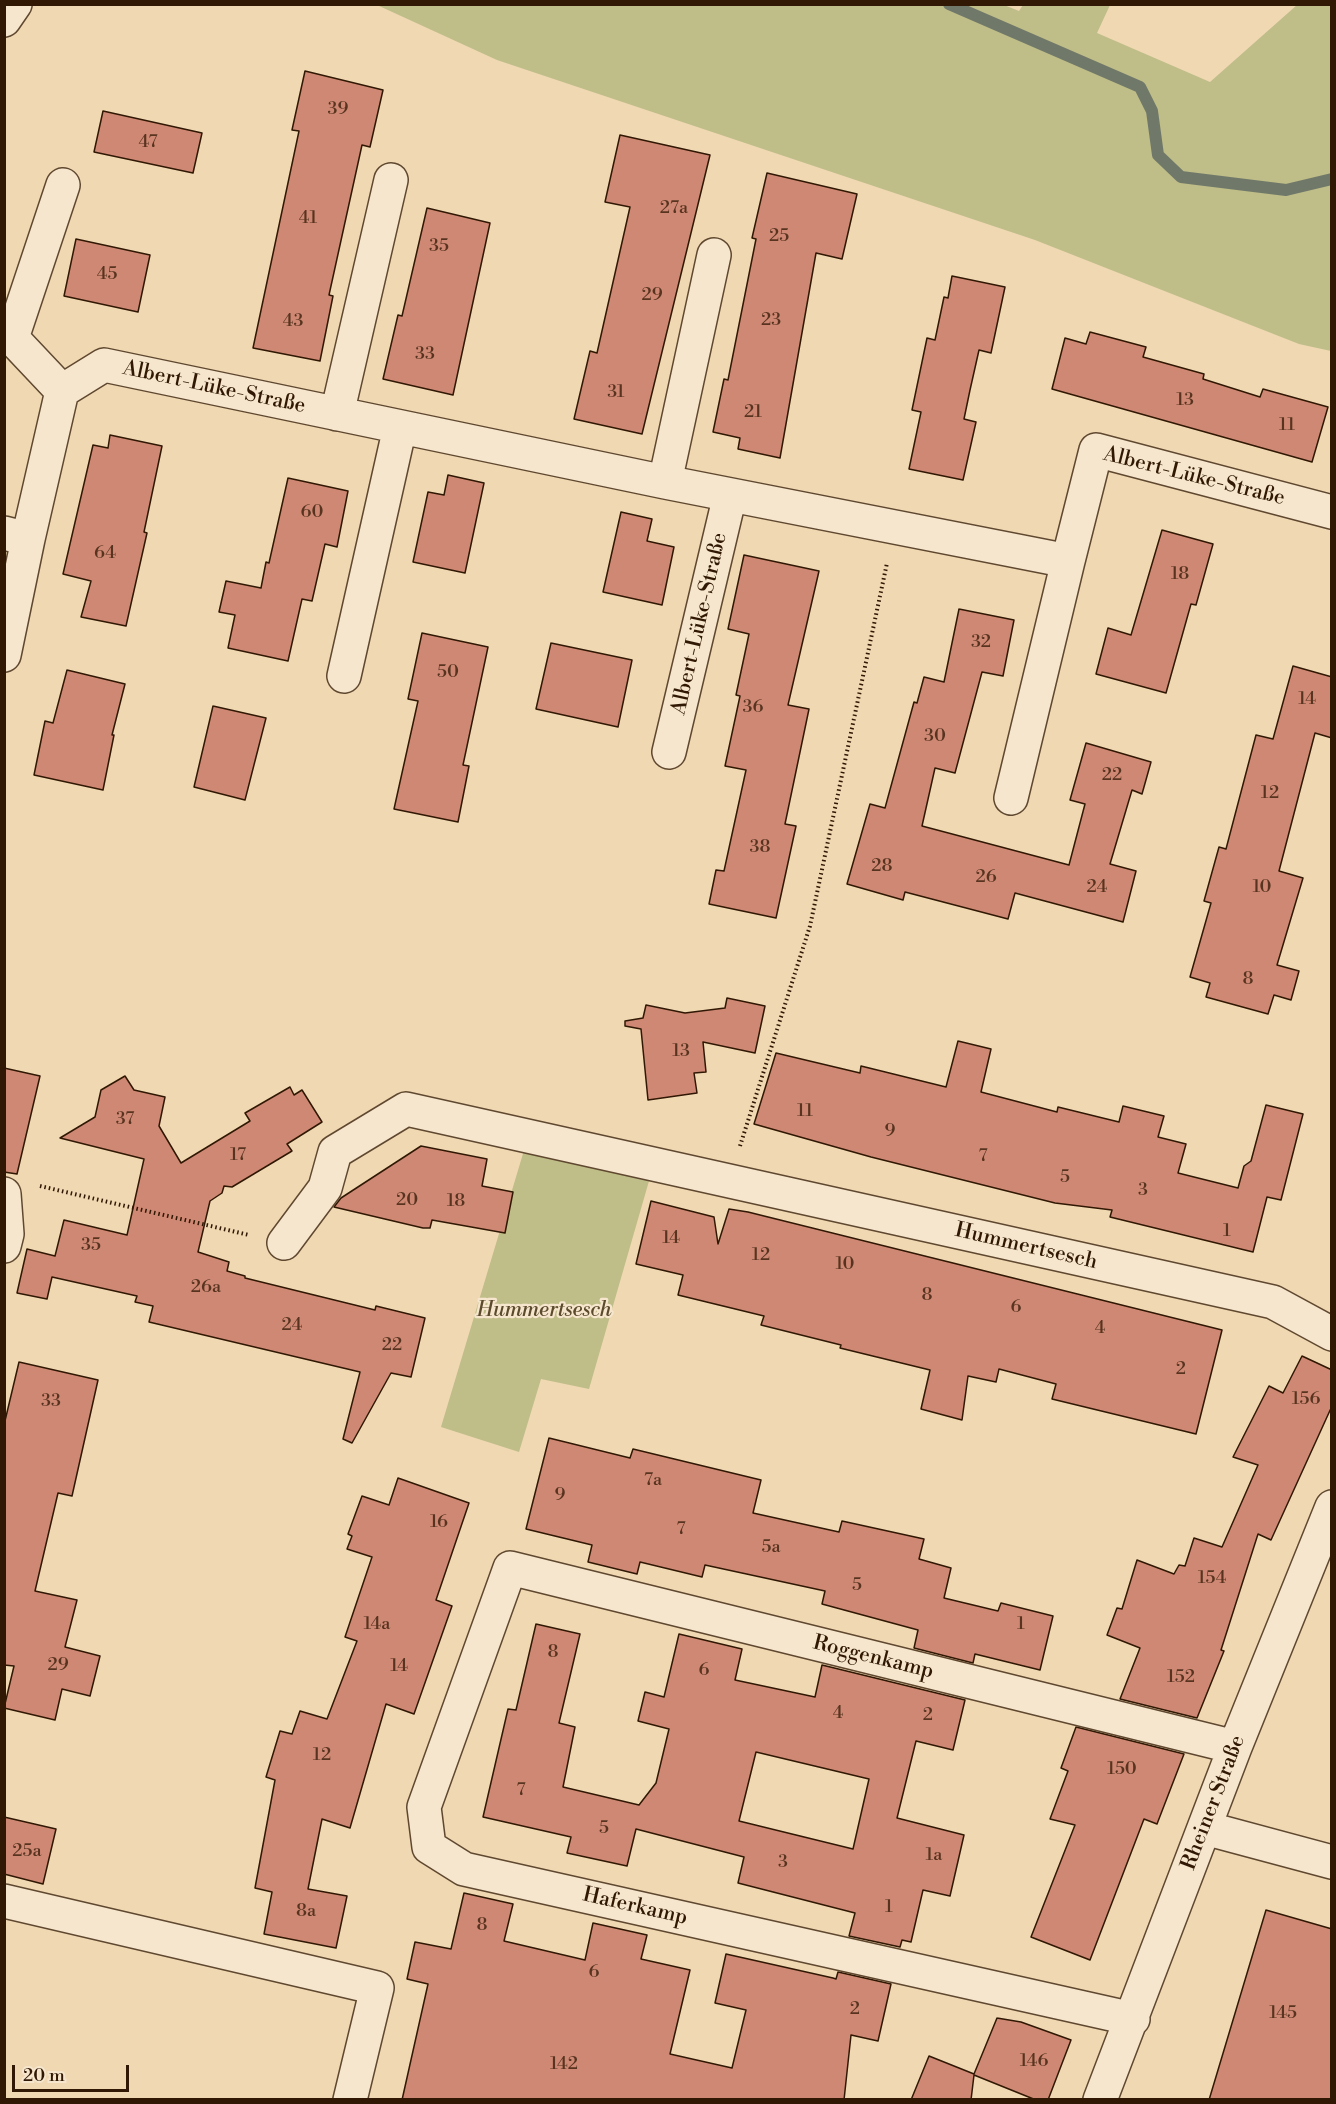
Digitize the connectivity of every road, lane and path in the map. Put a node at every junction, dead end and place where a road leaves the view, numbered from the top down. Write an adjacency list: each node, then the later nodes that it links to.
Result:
1 (15, 4): 2 (street)
2 (4, 20)
3 (391, 180): 7 (street)
4 (63, 185): 6 (street)
5 (714, 255): 9 (street)
6 (62, 391): 7 (street, Albert-Lüke-Straße); 13 (street)
7 (337, 414): 8 (street, Albert-Lüke-Straße)
8 (399, 427): 9 (street, Albert-Lüke-Straße); 16 (street)
9 (665, 482): 10 (street, Albert-Lüke-Straße)
10 (730, 495): 12 (street, Albert-Lüke-Straße); 17 (street, Albert-Lüke-Straße)
11 (1332, 513): 14 (street, Albert-Lüke-Straße)
12 (895, 527): 14 (street, Albert-Lüke-Straße); 19 (path)
13 (16, 536): 15 (street)
14 (1068, 561): 18 (street, Albert-Lüke-Straße)
15 (4, 655)
16 (344, 676)
17 (669, 752)
18 (1011, 798)
19 (729, 1180): 21 (street, Hummertsesch); 23 (street, Hummertsesch)
20 (16, 1189): 21 (path); 22 (street)
21 (284, 1244)
22 (4, 1246)
23 (1332, 1334)
24 (1332, 1507): 26 (street, Rheiner Straße)
25 (510, 1568): 26 (street, Roggenkamp); 30 (street, Haferkamp)
26 (1235, 1747): 27 (street, Rheiner Straße)
27 (1205, 1827): 28 (street); 30 (street, Rheiner Straße)
28 (1332, 1862)
29 (4, 1901): 31 (street)
30 (1133, 2019): 32 (street, Rheiner Straße)
31 (350, 2100)
32 (1100, 2100)

